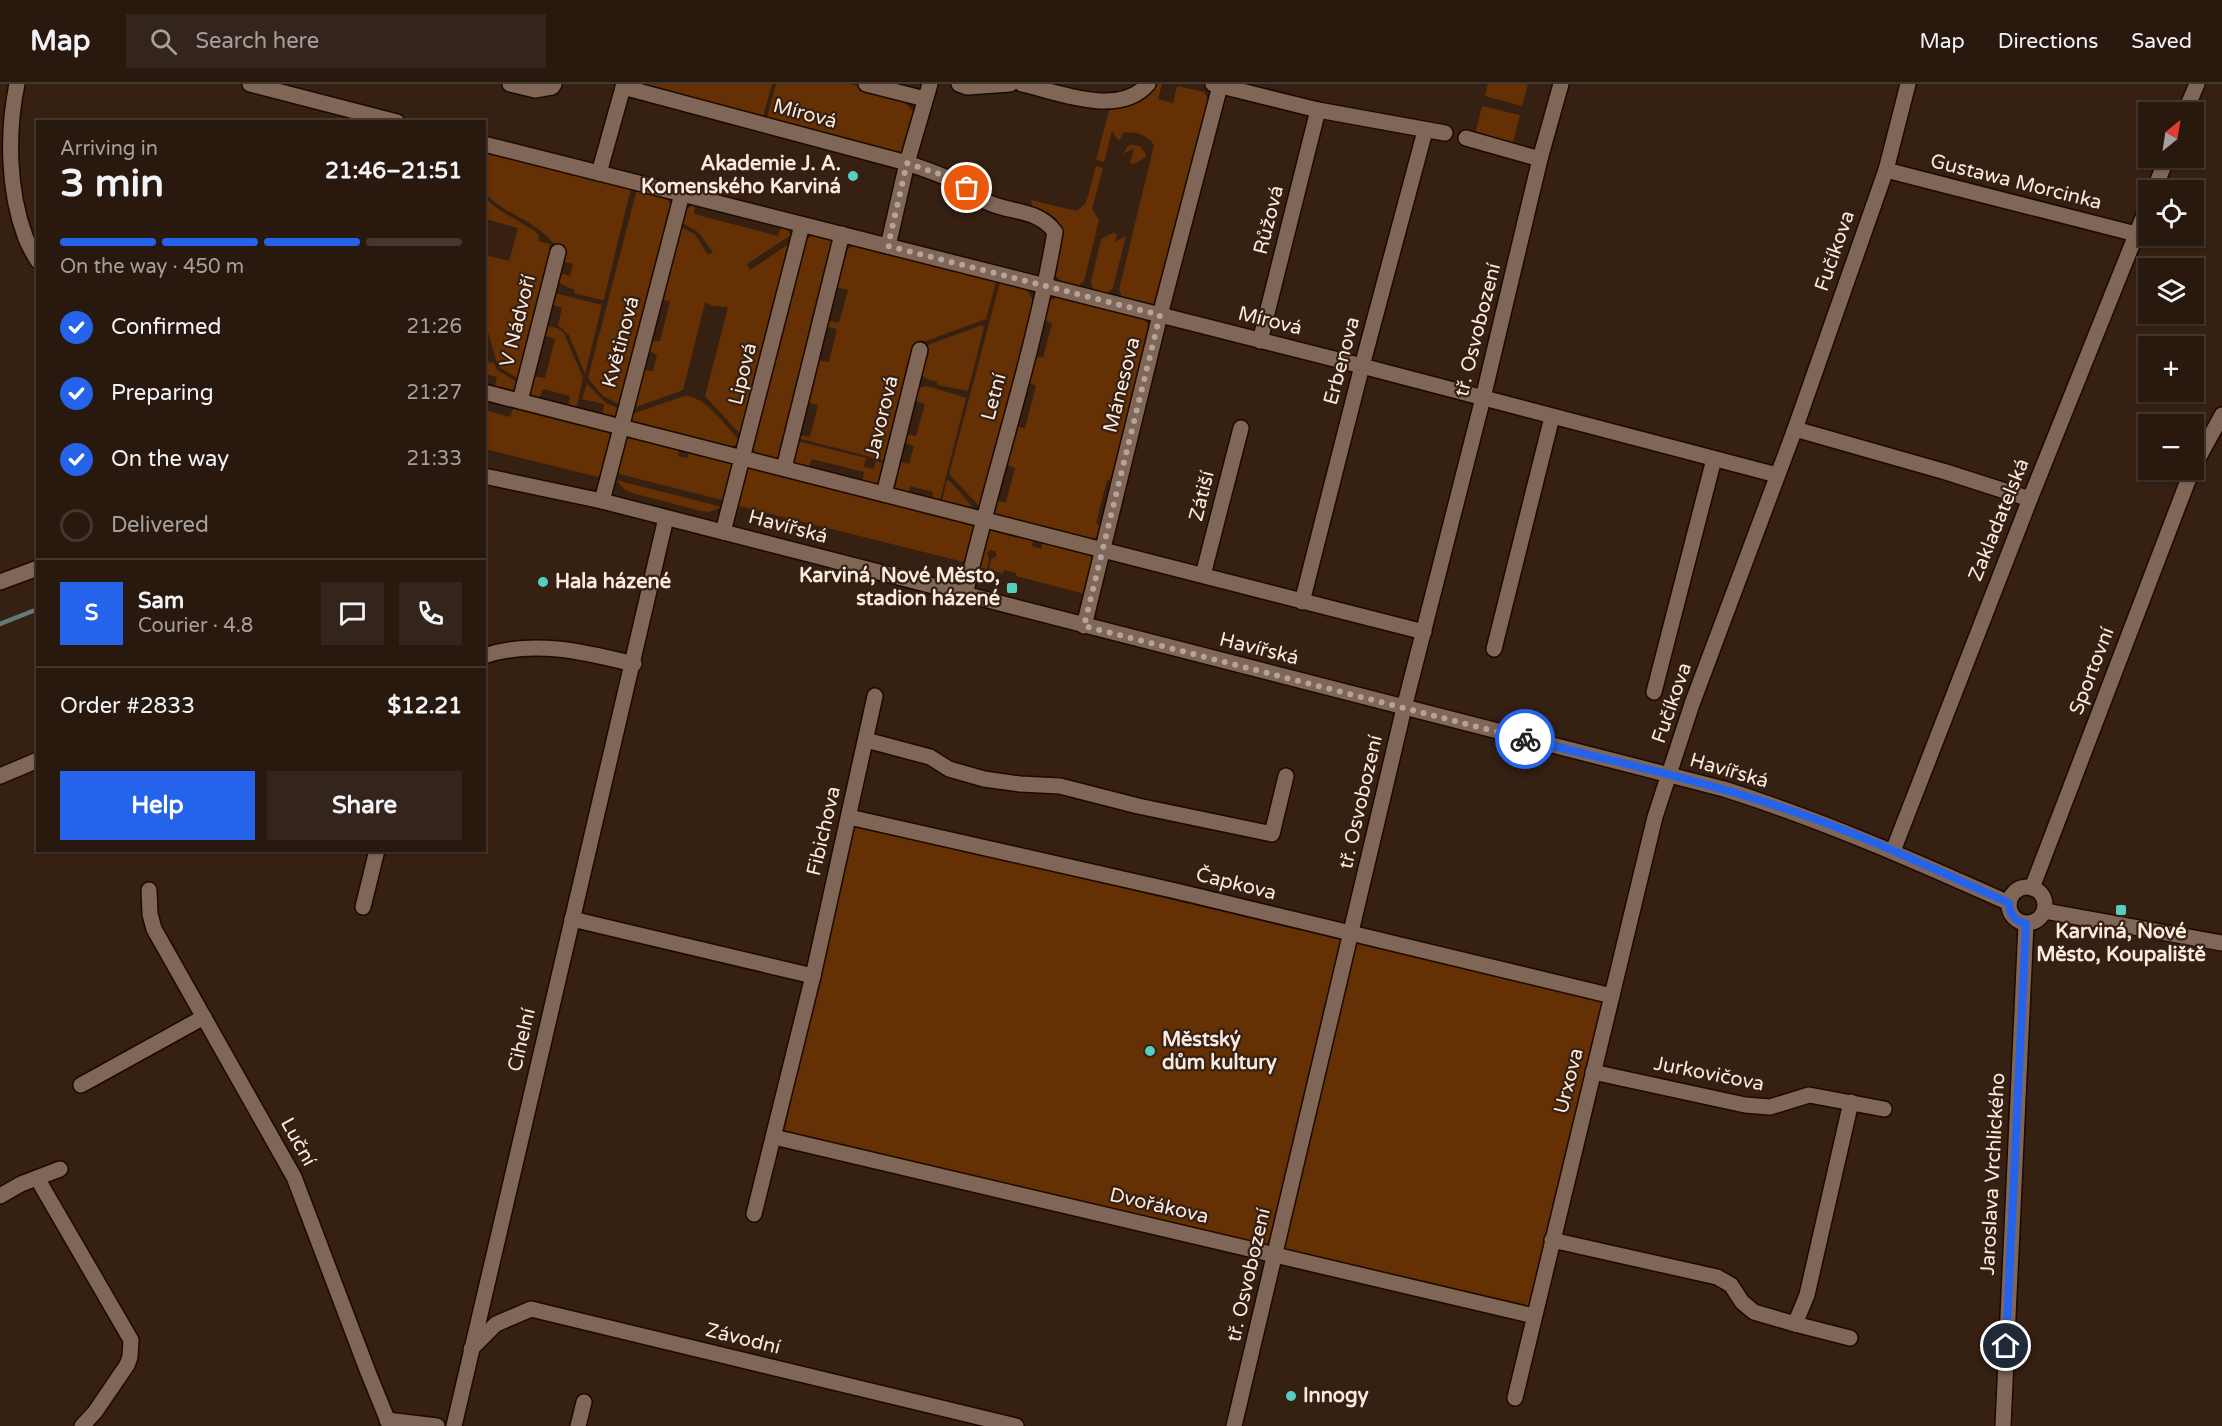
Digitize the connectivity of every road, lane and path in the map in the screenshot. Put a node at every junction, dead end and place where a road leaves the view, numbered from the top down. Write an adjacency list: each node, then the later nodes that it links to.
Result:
1 (17, 84): 36 (street)
2 (250, 84): 16 (street)
3 (510, 84): 4 (street)
4 (554, 84)
5 (866, 84): 17 (street)
6 (930, 84): 17 (street)
7 (959, 84): 8 (street)
8 (1010, 84)
9 (1022, 84): 10 (street)
10 (1148, 84)
11 (1561, 84): 25 (street, tř. Osvobození)
12 (1908, 84): 27 (street, Fučíkova)
13 (2197, 84): 18 (street)
14 (623, 85): 26 (street, Mírová); 28 (street, Mírová)
15 (1216, 85): 19 (street); 38 (street, Mánesova)
16 (296, 90): 20 (street)
17 (925, 99): 26 (street)
18 (2189, 102)
19 (1318, 110): 21 (street); 39 (street, Růžová)
20 (391, 120)
21 (1425, 131): 22 (street); 41 (street, Erbenova)
22 (1445, 133)
23 (1466, 138): 25 (street)
24 (486, 145): 28 (street, Mírová)
25 (1540, 159): 43 (street, tř. Osvobození)
26 (907, 163): 34 (street); 37 (street, Mírová)
27 (1886, 170): 33 (street, Gustawa Morcinka); 49 (street, Fučíkova)
28 (599, 173): 29 (street, Mírová)
29 (682, 194): 30 (street, Mírová); 47 (street, Květinová)
30 (802, 225): 32 (street, Mírová); 51 (street, Lipová)
31 (2138, 229): 33 (street, Zakladatelská)
32 (842, 234): 34 (street, Mírová); 53 (street)
33 (2136, 234): 58 (street, Zakladatelská)
34 (888, 246): 37 (street, Mírová)
35 (558, 252): 44 (street, V Nádvoří)
36 (36, 257)
37 (1046, 286): 38 (street, Mírová); 61 (street, Letní)
38 (1160, 315): 39 (street, Mírová); 63 (street, Mánesova)
39 (1260, 341): 41 (street, Mírová)
40 (920, 350): 57 (street, Javorová)
41 (1362, 366): 43 (street, Mírová); 68 (street, Erbenova)
42 (486, 392): 44 (street)
43 (1483, 398): 46 (street); 70 (street, tř. Osvobození)
44 (520, 401): 47 (street)
45 (2222, 415): 50 (street, Sportovní)
46 (1552, 417): 52 (street); 71 (street)
47 (621, 427): 51 (street); 59 (street, Květinová)
48 (1241, 428): 65 (street, Zátiší)
49 (1795, 429): 54 (street, Fučíkova); 58 (street)
50 (2204, 449)
51 (743, 458): 53 (street); 62 (street, Lipová)
52 (1714, 459): 54 (street); 74 (street, Fučíkova)
53 (784, 468): 57 (street)
54 (1777, 475): 81 (street, Fučíkova)
55 (486, 476): 59 (street, Havířská)
56 (2189, 480): 85 (street, Sportovní)
57 (884, 494): 61 (street)
58 (2030, 499): 83 (street, Zakladatelská)
59 (602, 501): 60 (street, Havířská)
60 (666, 518): 62 (street, Havířská); 73 (street, Cihelní)
61 (983, 519): 63 (street); 67 (street, Letní)
62 (723, 532): 67 (street, Havířská)
63 (1103, 550): 65 (street); 69 (street, Mánesova)
64 (36, 569): 66 (street)
65 (1203, 575): 68 (street)
66 (0, 582)
67 (965, 595): 69 (street, Havířská)
68 (1302, 602): 70 (street)
69 (1084, 626): 76 (street, Havířská)
70 (1424, 632): 76 (street, tř. Osvobození)
71 (1494, 649)
72 (486, 655): 73 (street)
73 (634, 664): 90 (street, Cihelní)
74 (1654, 692)
75 (875, 696): 77 (street, Fibichova)
76 (1404, 708): 81 (street, Havířská); 92 (street, tř. Osvobození)
77 (866, 740): 80 (street); 82 (street, Fibichova)
78 (36, 761): 79 (street)
79 (0, 776)
80 (1286, 776)
81 (1670, 776): 83 (street, Havířská); 95 (street, Urxova)
82 (849, 817): 92 (street, Čapkova); 94 (street, Fibichova)
83 (1893, 851): 87 (street, Havířská)
84 (377, 852): 88 (street)
85 (2032, 888): 87 (street); 89 (street)
86 (149, 890): 96 (street, Luční)
87 (2009, 903): 91 (street)
88 (363, 907)
89 (2045, 911): 91 (street); 93 (street)
90 (572, 919): 94 (street); 111 (street, Cihelní)
91 (2026, 924): 121 (street, Jaroslava Vrchlického)
92 (1352, 934): 95 (street, Čapkova); 107 (street, tř. Osvobození)
93 (2222, 943)
94 (813, 976): 101 (street, Fibichova)
95 (1612, 996): 97 (street, Urxova)
96 (204, 1017): 98 (street); 114 (street, Luční)
97 (1593, 1072): 99 (street, Jurkovičova); 106 (street, Urxova)
98 (81, 1085)
99 (1851, 1102): 100 (street, Jurkovičova); 109 (street)
100 (1884, 1109)
101 (774, 1137): 105 (street, Fibichova); 107 (street, Dvořákova)
102 (60, 1169): 103 (street)
103 (37, 1178): 104 (street); 115 (street)
104 (0, 1196)
105 (754, 1214)
106 (1552, 1240): 108 (street, Urxova); 109 (street)
107 (1276, 1255): 108 (street, Dvořákova); 120 (street, tř. Osvobození)
108 (1534, 1316): 112 (street, Urxova)
109 (1795, 1324): 110 (street)
110 (1850, 1338)
111 (471, 1349): 117 (street, Cihelní); 119 (street, Závodní)
112 (1515, 1398)
113 (585, 1402): 118 (street)
114 (389, 1423): 116 (street)
115 (82, 1426)
116 (437, 1426)
117 (454, 1426)
118 (578, 1426)
119 (1016, 1426)
120 (1234, 1426)
121 (2002, 1426)

